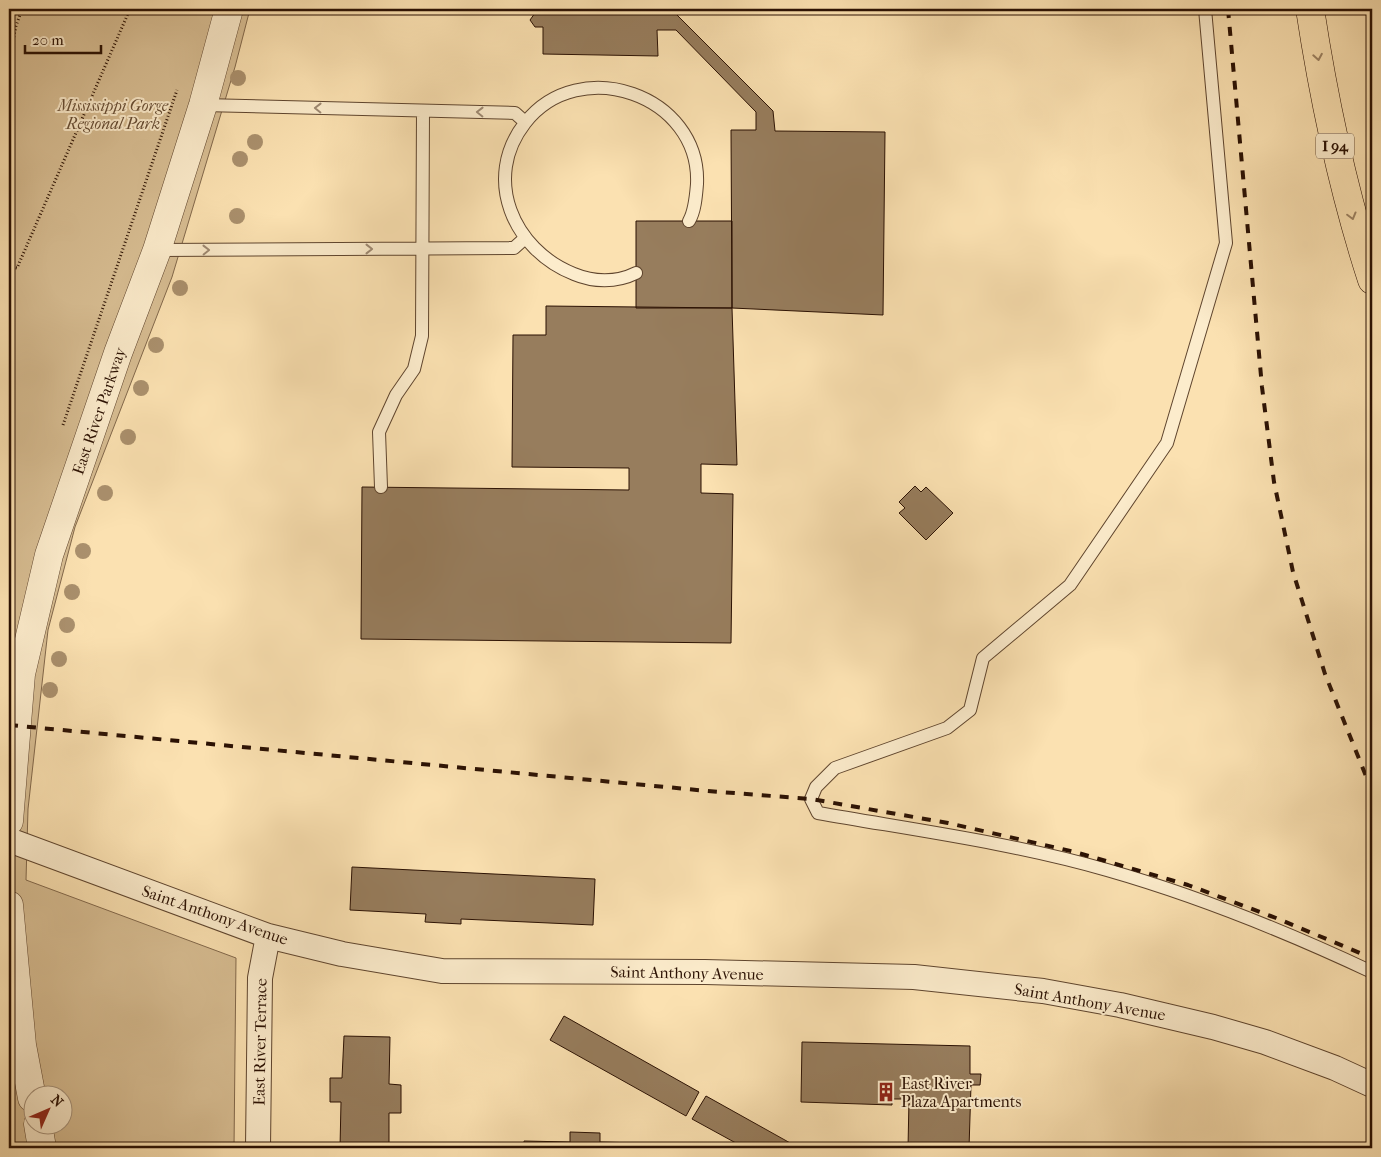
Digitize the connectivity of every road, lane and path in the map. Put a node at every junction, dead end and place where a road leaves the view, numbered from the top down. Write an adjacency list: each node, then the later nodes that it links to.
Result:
1 (22, 9): 6 (path)
2 (130, 9): 14 (path)
3 (229, 9): 7 (street, East River Parkway)
4 (1205, 9): 22 (lane)
5 (1310, 9): 16 (highway, I 94, one-way to 16)
6 (9, 60)
7 (203, 106): 8 (lane, one-way to 7); 13 (street, East River Parkway)
8 (423, 110): 9 (lane, one-way to 8); 12 (lane)
9 (525, 122): 10 (lane); 11 (lane)
10 (689, 221)
11 (524, 239): 12 (lane); 15 (lane)
12 (423, 248): 13 (lane, one-way to 12); 17 (lane)
13 (158, 250): 18 (street, East River Parkway)
14 (9, 266)
15 (636, 273)
16 (1372, 280)
17 (381, 487)
18 (9, 822)
19 (9, 840): 21 (street, Saint Anthony Avenue)
20 (9, 905): 23 (street)
21 (268, 936): 24 (street, Saint Anthony Avenue); 27 (street, East River Terrace)
22 (1372, 972)
23 (29, 1084)
24 (1372, 1084)
25 (40, 1134): 26 (street)
26 (42, 1148)
27 (258, 1148)

